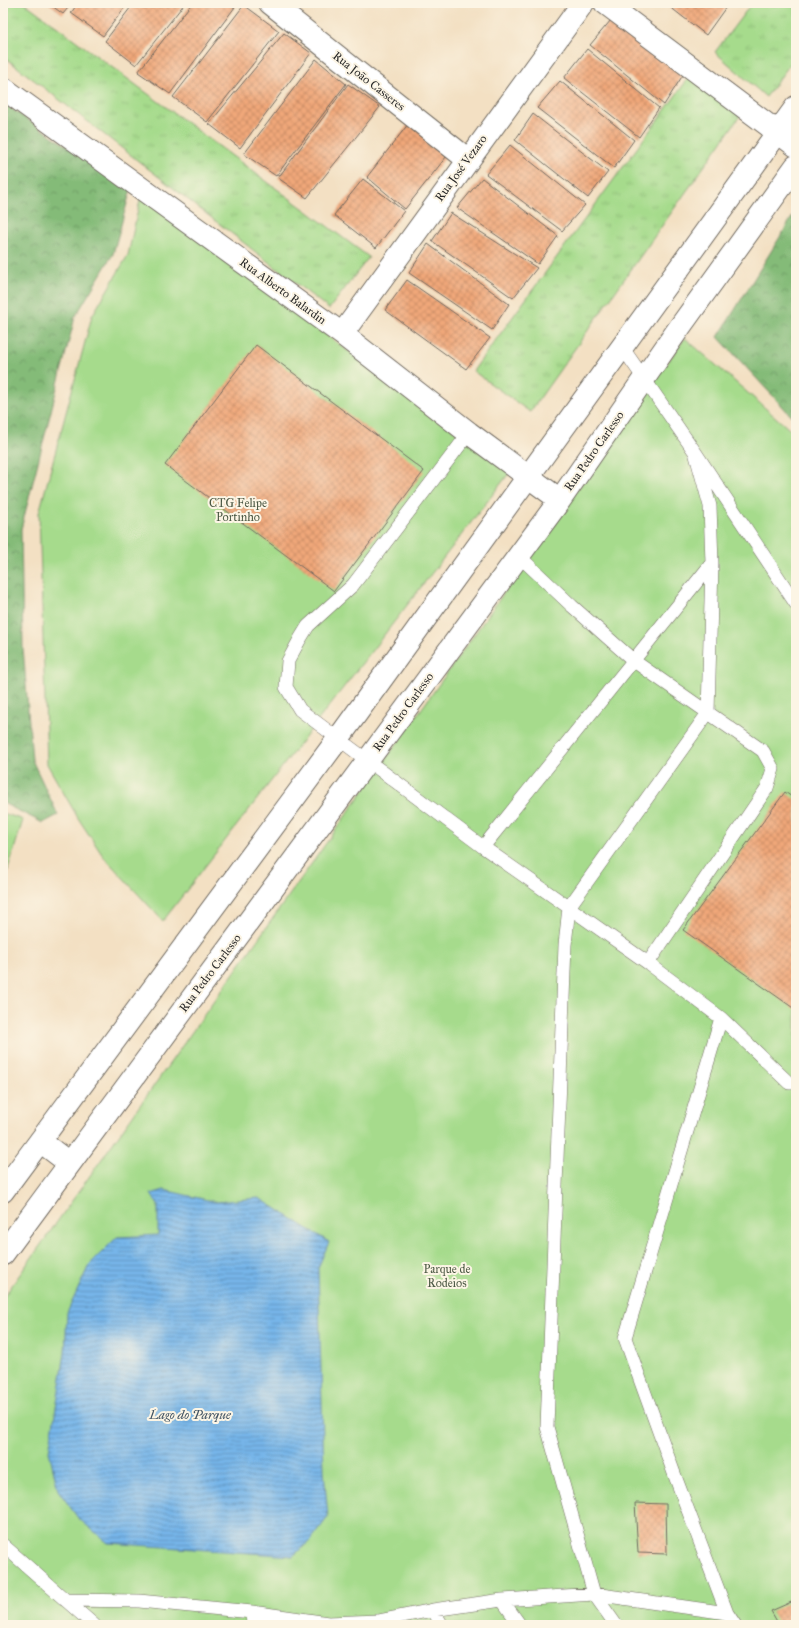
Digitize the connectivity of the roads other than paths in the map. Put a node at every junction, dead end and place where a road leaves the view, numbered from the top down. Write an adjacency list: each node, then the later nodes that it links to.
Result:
1 (270, 3): 8 (street, Rua João Casseres)
2 (583, 3): 8 (street, Rua José Vezaro)
3 (606, 3): 6 (street)
4 (3, 88): 10 (street, Rua Alberto Balardin)
5 (796, 107): 6 (street)
6 (777, 132): 7 (street); 11 (street)
7 (796, 146)
8 (467, 159): 10 (street, Rua José Vezaro)
9 (796, 166): 12 (street, Rua Pedro Carlesso)
10 (342, 334): 13 (street, Rua Alberto Balardin)
11 (622, 347): 12 (lane); 15 (street)
12 (645, 378): 14 (lane); 16 (street, Rua Pedro Carlesso)
13 (469, 433): 15 (street, Rua Alberto Balardin); 22 (lane)
14 (695, 452): 18 (lane); 19 (lane)
15 (529, 477): 16 (street, Rua Alberto Balardin); 22 (street)
16 (560, 500): 17 (street, Rua Pedro Carlesso)
17 (518, 555): 20 (lane); 23 (street, Rua Pedro Carlesso)
18 (712, 563): 20 (lane); 21 (lane)
19 (796, 604)
20 (634, 661): 21 (lane); 24 (lane)
21 (708, 713): 25 (lane); 26 (lane)
22 (338, 739): 23 (lane); 29 (street)
23 (367, 761): 24 (lane); 30 (street, Rua Pedro Carlesso)
24 (483, 847): 25 (lane)
25 (569, 907): 26 (lane); 34 (lane)
26 (648, 963): 27 (lane)
27 (721, 1018): 28 (lane); 38 (lane)
28 (796, 1083)
29 (40, 1141): 30 (street); 31 (street)
30 (69, 1163): 32 (street, Rua Pedro Carlesso)
31 (3, 1191)
32 (3, 1254)
33 (3, 1545): 35 (lane)
34 (594, 1594): 36 (lane); 38 (lane); 44 (lane)
35 (66, 1600): 39 (lane); 41 (lane)
36 (502, 1600): 37 (lane); 43 (lane)
37 (433, 1610): 40 (lane); 42 (lane)
38 (727, 1613): 45 (lane)
39 (253, 1618): 40 (lane)
40 (328, 1624)
41 (94, 1625)
42 (442, 1625)
43 (520, 1625)
44 (616, 1625)
45 (735, 1625)

